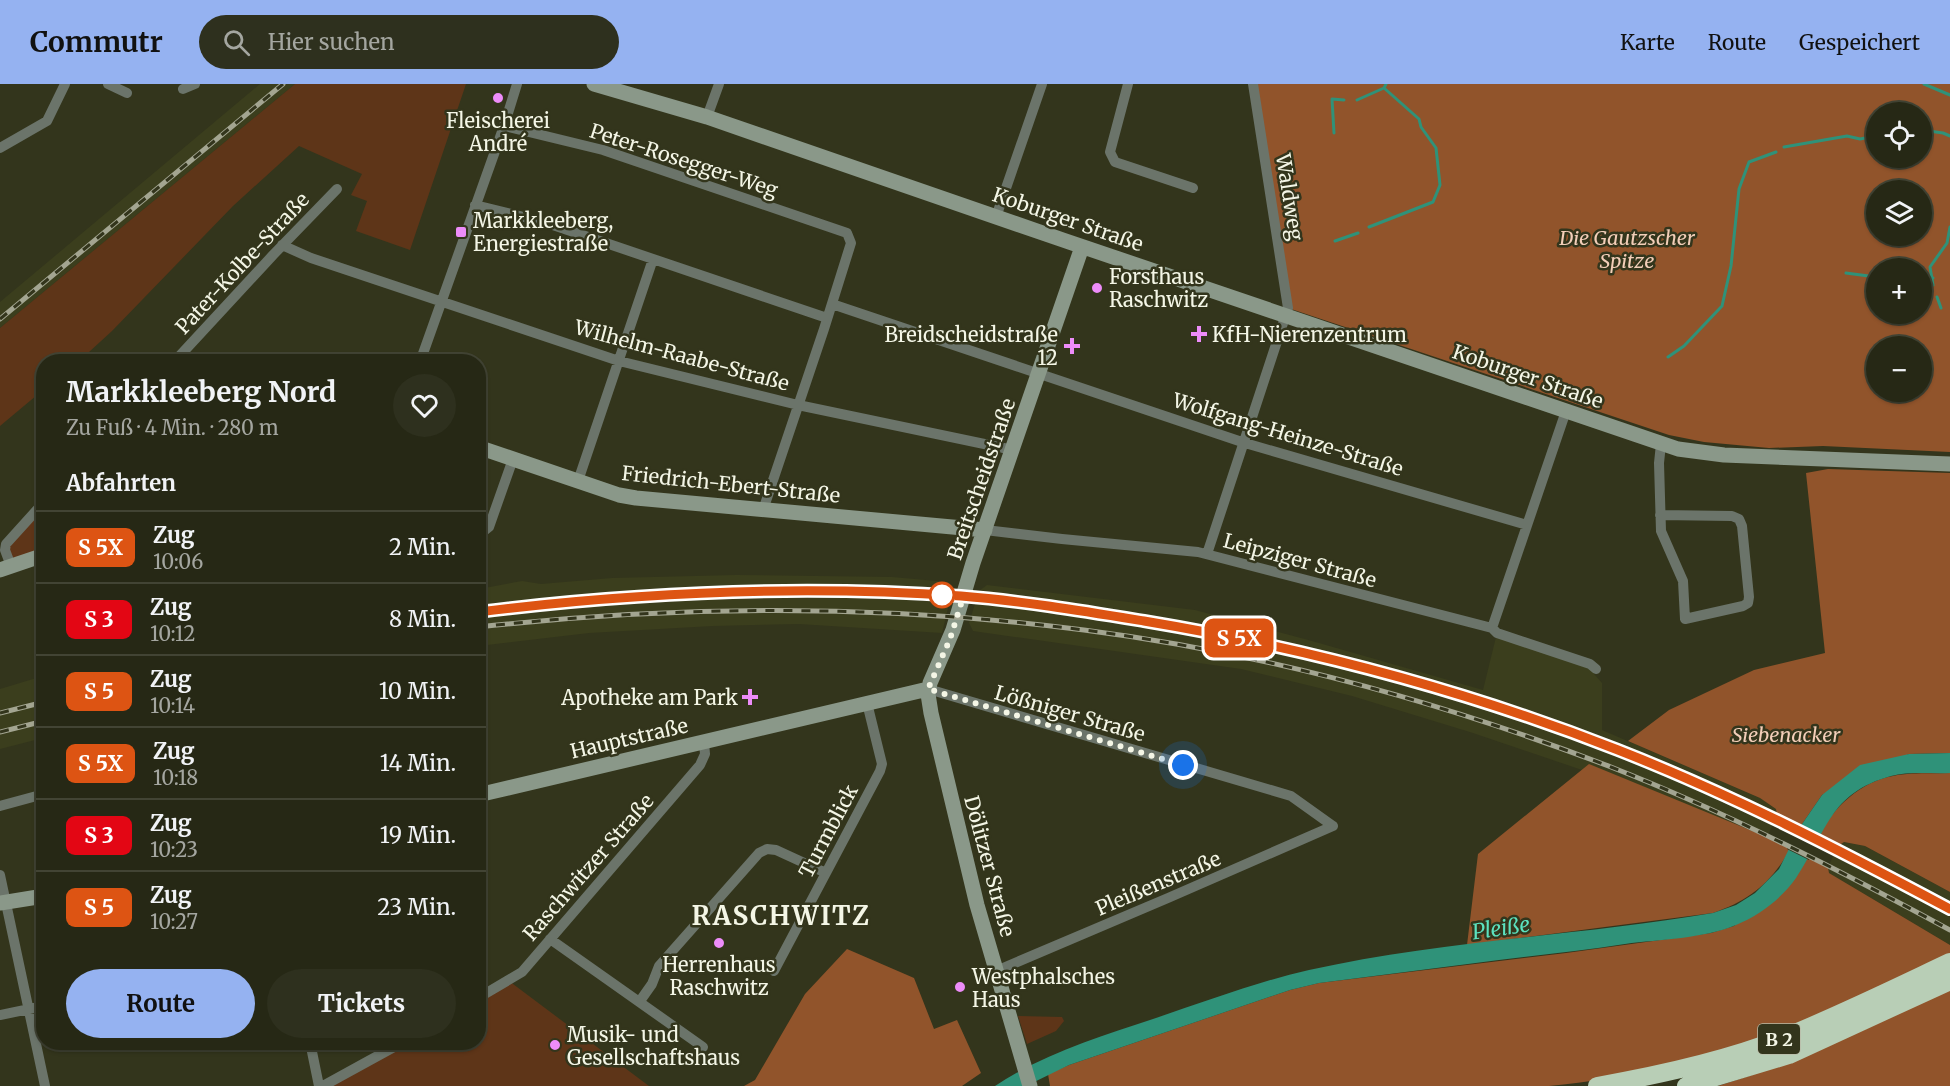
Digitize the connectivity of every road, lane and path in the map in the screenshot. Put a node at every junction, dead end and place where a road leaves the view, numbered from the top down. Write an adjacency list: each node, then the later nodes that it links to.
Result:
1 (65, 84): 14 (street)
2 (108, 84): 11 (street)
3 (195, 84): 10 (street)
4 (517, 84): 13 (street)
5 (594, 84): 12 (main road, Koburger Straße)
6 (719, 84): 12 (street)
7 (1042, 84): 18 (street)
8 (1128, 84): 15 (street)
9 (1253, 84): 24 (street, Waldweg)
10 (183, 89)
11 (127, 93)
12 (707, 117): 18 (main road, Koburger Straße)
13 (504, 126): 17 (street); 23 (street, Peter-Rosegger-Weg)
14 (0, 148)
15 (1193, 188)
16 (337, 189): 19 (street, Pater-Kolbe-Straße)
17 (475, 205): 21 (street); 22 (street)
18 (996, 217): 20 (main road, Koburger Straße)
19 (282, 245): 22 (street, Wilhelm-Raabe-Straße); 26 (street, Pater-Kolbe-Straße)
20 (1082, 247): 24 (main road, Koburger Straße); 29 (main road, Breitscheidstraße)
21 (653, 259): 25 (street); 28 (street)
22 (442, 302): 27 (street); 28 (street, Wilhelm-Raabe-Straße)
23 (832, 304): 25 (street); 29 (street, Wolfgang-Heinze-Straße)
24 (1286, 316): 31 (main road, Koburger Straße); 32 (street)
25 (827, 318): 30 (street)
26 (181, 354)
27 (423, 354)
28 (619, 361): 30 (street, Wilhelm-Raabe-Straße); 38 (street)
29 (1039, 373): 32 (street, Wolfgang-Heinze-Straße); 35 (main road, Breitscheidstraße)
30 (798, 405): 35 (street, Wilhelm-Raabe-Straße); 39 (street)
31 (1566, 411): 33 (main road, Koburger Straße); 42 (street)
32 (1245, 443): 42 (street, Wolfgang-Heinze-Straße); 45 (street)
33 (1661, 444): 37 (main road, Koburger Straße); 41 (street)
34 (486, 450): 36 (main road, Friedrich-Ebert-Straße)
35 (1013, 450): 44 (main road, Breitscheidstraße)
36 (513, 459): 38 (main road, Friedrich-Ebert-Straße); 43 (street)
37 (1950, 464)
38 (578, 481): 39 (main road, Friedrich-Ebert-Straße)
39 (763, 510): 44 (main road, Friedrich-Ebert-Straße)
40 (36, 511): 47 (street)
41 (1660, 514): 41 (street)
42 (1527, 525): 48 (street)
43 (486, 529)
44 (985, 530): 45 (street, Leipziger Straße); 50 (main road, Breitscheidstraße)
45 (1207, 554): 48 (street, Leipziger Straße)
46 (36, 558): 47 (main road)
47 (5, 568)
48 (1492, 628): 49 (street, Leipziger Straße)
49 (1596, 669)
50 (928, 689): 51 (main road, Hauptstraße); 53 (main road, Dölitzer Straße); 58 (street, Lößniger Straße)
51 (896, 695): 52 (main road, Hauptstraße); 53 (main road)
52 (867, 703): 54 (main road, Hauptstraße); 59 (street, Turmblick)
53 (931, 713): 66 (main road, Dölitzer Straße)
54 (705, 743): 55 (main road, Hauptstraße); 63 (street, Raschwitzer Straße)
55 (486, 793)
56 (36, 796): 57 (street)
57 (0, 806)
58 (1333, 826): 66 (street, Pleißenstraße)
59 (826, 873): 65 (street, Turmblick); 69 (street)
60 (0, 875): 62 (street)
61 (36, 897): 62 (main road)
62 (3, 903): 71 (street)
63 (550, 939): 68 (street, Raschwitzer Straße); 69 (street)
64 (1950, 962): 81 (highway, B 2)
65 (774, 971)
66 (996, 971): 80 (main road, Dölitzer Straße)
67 (1950, 981): 82 (highway, B 2)
68 (486, 993)
69 (640, 1001): 74 (street)
70 (36, 1008): 71 (street)
71 (29, 1009): 72 (street); 73 (street)
72 (0, 1015)
73 (36, 1043)
74 (702, 1047)
75 (38, 1050): 78 (street)
76 (312, 1050): 79 (street)
77 (388, 1050): 79 (street)
78 (45, 1086)
79 (321, 1086)
80 (1030, 1086)
81 (1597, 1086)
82 (1686, 1086)

